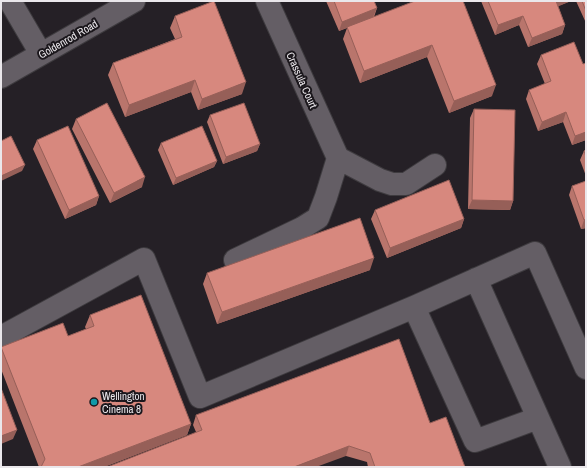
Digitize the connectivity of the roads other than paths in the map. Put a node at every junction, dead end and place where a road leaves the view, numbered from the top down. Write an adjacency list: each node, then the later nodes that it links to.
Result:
1 (10, 1): 4 (street)
2 (267, 1): 6 (street, Crassula Court)
3 (131, 2): 4 (street, Goldenrod Road)
4 (41, 54): 5 (street, Goldenrod Road)
5 (1, 77)
6 (338, 158): 7 (street); 8 (street)
7 (435, 165)
8 (235, 260)
9 (476, 279): 10 (street); 12 (street); 13 (street)
10 (414, 307): 11 (street); 13 (street)
11 (1, 337)
12 (586, 368)
13 (538, 418): 14 (street)
14 (560, 467)

